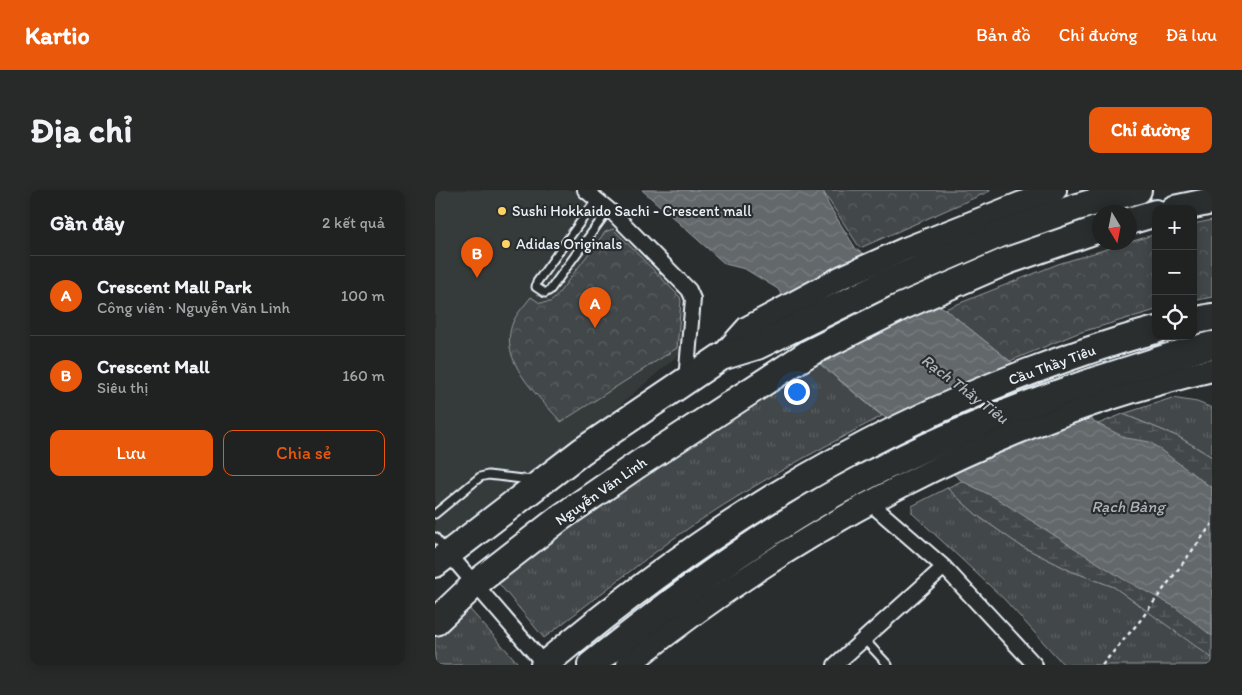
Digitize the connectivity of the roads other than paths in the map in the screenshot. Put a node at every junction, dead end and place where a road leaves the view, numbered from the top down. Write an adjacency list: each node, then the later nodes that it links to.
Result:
1 (585, 190): 4 (street)
2 (1055, 190): 10 (main road)
3 (1138, 190): 10 (highway)
4 (597, 199): 7 (street); 7 (lane)
5 (1212, 201): 6 (highway)
6 (1194, 205)
7 (609, 209): 19 (street)
8 (1152, 214): 9 (highway)
9 (1137, 219)
10 (995, 224): 19 (highway)
11 (1092, 232): 26 (highway, Nguyễn Văn Linh)
12 (1212, 317): 13 (highway)
13 (1197, 320)
14 (1152, 331): 29 (highway, Cầu Thầy Tiêu)
15 (1212, 345): 18 (highway)
16 (1212, 370): 17 (main road)
17 (1190, 376): 18 (main road); 20 (street)
18 (1144, 377): 22 (highway, Cầu Thầy Tiêu)
19 (686, 380): 21 (highway)
20 (1212, 384)
21 (541, 482): 23 (lane); 24 (highway)
22 (871, 493): 25 (street); 30 (highway); 31 (main road)
23 (435, 514)
24 (439, 551): 26 (street)
25 (944, 568): 28 (street); 34 (street)
26 (475, 584): 27 (highway, Nguyễn Văn Linh); 29 (street)
27 (435, 622)
28 (865, 639): 32 (street); 33 (lane)
29 (544, 665)
30 (591, 665)
31 (628, 665)
32 (835, 665)
33 (887, 665)
34 (1035, 665)

